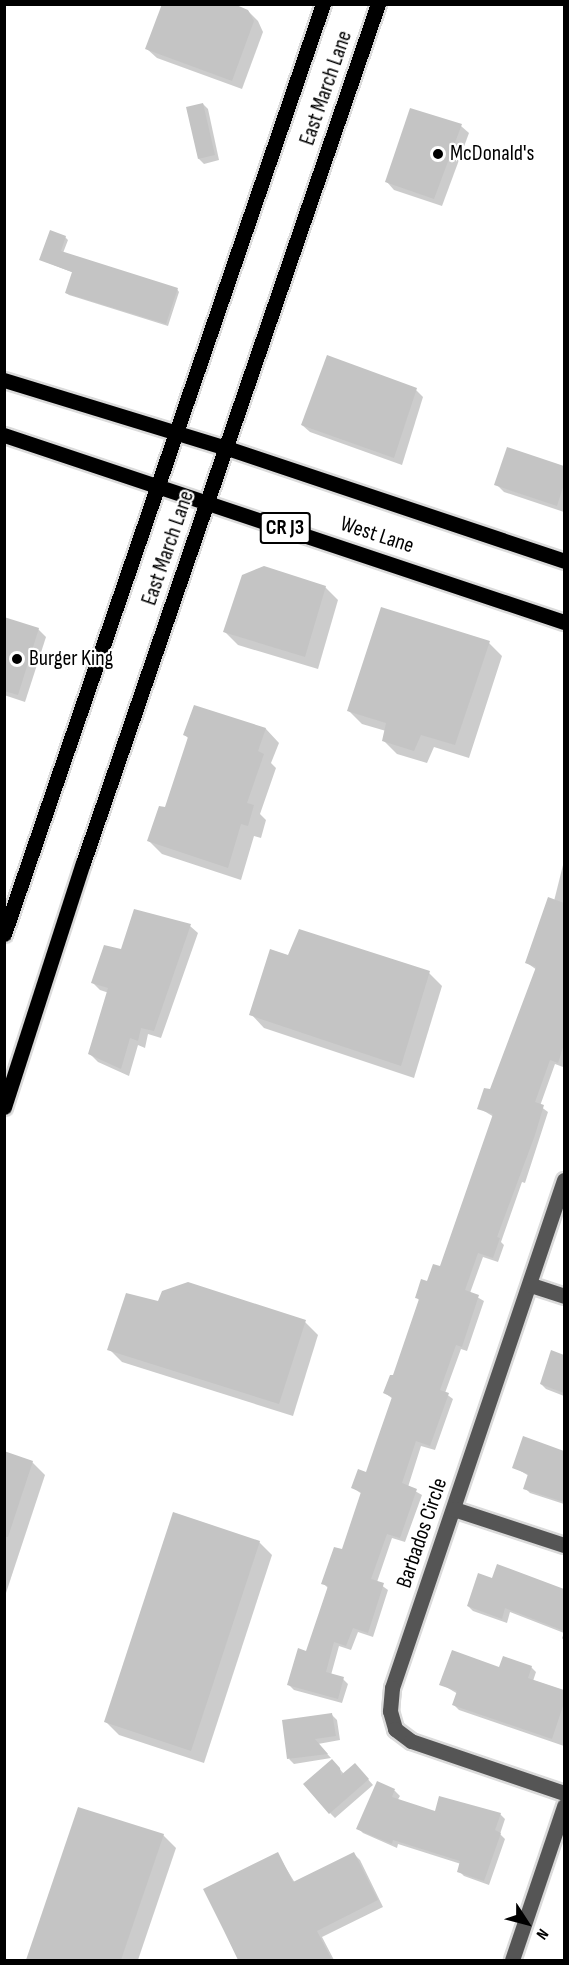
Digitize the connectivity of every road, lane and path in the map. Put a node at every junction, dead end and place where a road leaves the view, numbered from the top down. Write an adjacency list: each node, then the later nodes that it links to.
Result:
1 (323, 4): 4 (main road, East March Lane)
2 (378, 4): 6 (main road, East March Lane)
3 (4, 380): 4 (main road, West Lane / CR J3)
4 (177, 434): 6 (main road, West Lane / CR J3); 7 (main road, East March Lane)
5 (4, 435): 7 (main road, West Lane / CR J3)
6 (226, 448): 8 (main road, East March Lane); 9 (main road, West Lane / CR J3)
7 (159, 486): 8 (main road, West Lane / CR J3); 11 (main road, East March Lane)
8 (207, 503): 10 (main road, West Lane / CR J3); 12 (main road, East March Lane)
9 (564, 561)
10 (564, 622)
11 (4, 934)
12 (4, 1107)
13 (564, 1180): 14 (street, Barbados Circle)
14 (531, 1285): 15 (street); 16 (street, Barbados Circle)
15 (564, 1296)
16 (454, 1509): 17 (street); 18 (street, Barbados Circle)
17 (564, 1545)
18 (564, 1794)
19 (564, 1806): 20 (street)
20 (512, 1960)

